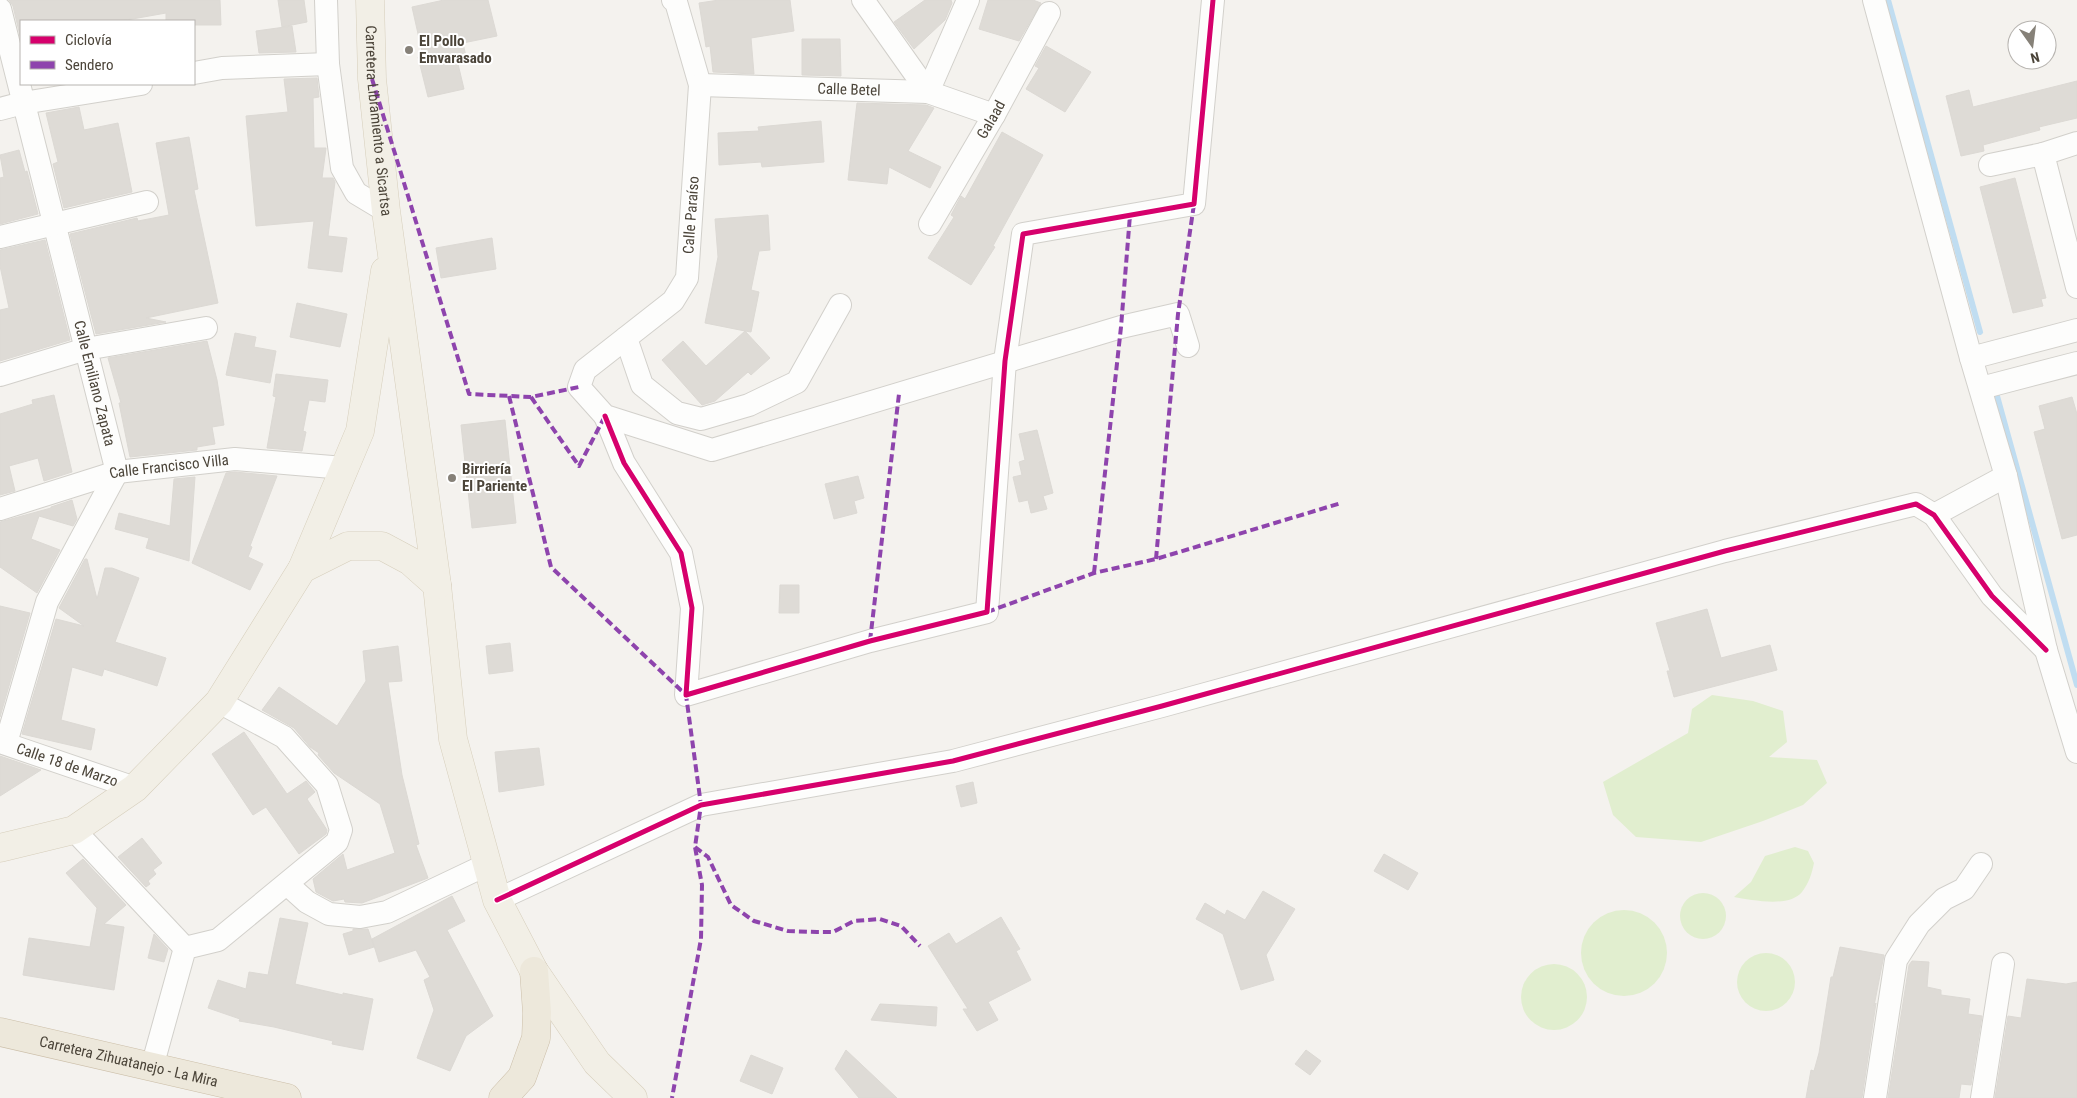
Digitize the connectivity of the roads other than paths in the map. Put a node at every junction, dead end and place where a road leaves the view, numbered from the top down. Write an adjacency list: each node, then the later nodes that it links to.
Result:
1 (326, 0): 10 (street)
2 (370, 0): 22 (main road, Carretera Libramiento a Sicartsa)
3 (673, 0): 13 (street, Calle Paraíso)
4 (863, 0): 14 (street)
5 (968, 0): 14 (street)
6 (1213, 0): 35 (street)
7 (1874, 0): 34 (street)
8 (0, 9): 15 (street, Calle Emiliano Zapata)
9 (1049, 13): 17 (street, Galaad)
10 (328, 64): 11 (street); 22 (street)
11 (195, 73)
12 (135, 85): 15 (street)
13 (700, 85): 14 (street, Calle Betel); 31 (street, Calle Paraíso)
14 (928, 92): 17 (street, Calle Betel)
15 (23, 103): 16 (street); 23 (street, Calle Emiliano Zapata)
16 (0, 109)
17 (994, 115): 24 (street, Galaad)
18 (2077, 143): 19 (street)
19 (2043, 154): 20 (street); 27 (street)
20 (1990, 165)
21 (146, 202): 23 (street)
22 (386, 211): 26 (main road, Carretera Libramiento a Sicartsa)
23 (54, 224): 25 (street); 33 (street, Calle Emiliano Zapata)
24 (930, 224)
25 (0, 238)
26 (390, 242): 40 (main road); 46 (main road, Carretera Libramiento a Sicartsa)
27 (2077, 287)
28 (840, 305): 31 (street)
29 (206, 328): 33 (street)
30 (2077, 330): 34 (street)
31 (626, 338): 39 (street, Calle Paraíso)
32 (1188, 346): 35 (street)
33 (86, 349): 37 (street); 41 (street, Calle Emiliano Zapata)
34 (1971, 358): 38 (street)
35 (1005, 361): 39 (street); 39 (street)
36 (2077, 363): 38 (street)
37 (0, 375)
38 (1981, 388): 42 (street)
39 (605, 416)
40 (344, 468): 41 (street, Calle Francisco Villa); 45 (main road)
41 (117, 472): 43 (street, Calle Francisco Villa); 49 (street)
42 (2006, 476): 44 (street); 47 (street)
43 (0, 509)
44 (1934, 515): 47 (street); 57 (street)
45 (302, 569): 46 (main road); 48 (main road)
46 (436, 585): 54 (main road, Carretera Libramiento a Sicartsa)
47 (2046, 650): 50 (street)
48 (219, 702): 51 (main road); 56 (street)
49 (3, 742): 51 (street, Calle 18 de Marzo)
50 (2077, 752)
51 (135, 788): 52 (main road)
52 (74, 830): 53 (main road); 58 (street)
53 (0, 848)
54 (488, 864): 56 (street); 57 (main road, Carretera Libramiento a Sicartsa)
55 (1981, 864): 66 (street)
56 (287, 884): 58 (street)
57 (497, 900): 60 (main road, Carretera Libramiento a Sicartsa)
58 (185, 948): 62 (street)
59 (2003, 964): 67 (street)
60 (534, 971): 64 (highway); 65 (main road, Carretera Libramiento a Sicartsa)
61 (0, 1032): 62 (highway, Carretera Zihuatanejo - La Mira)
62 (152, 1067): 63 (highway, Carretera Zihuatanejo - La Mira)
63 (287, 1098)
64 (503, 1098)
65 (633, 1098)
66 (1876, 1098)
67 (1982, 1098)

